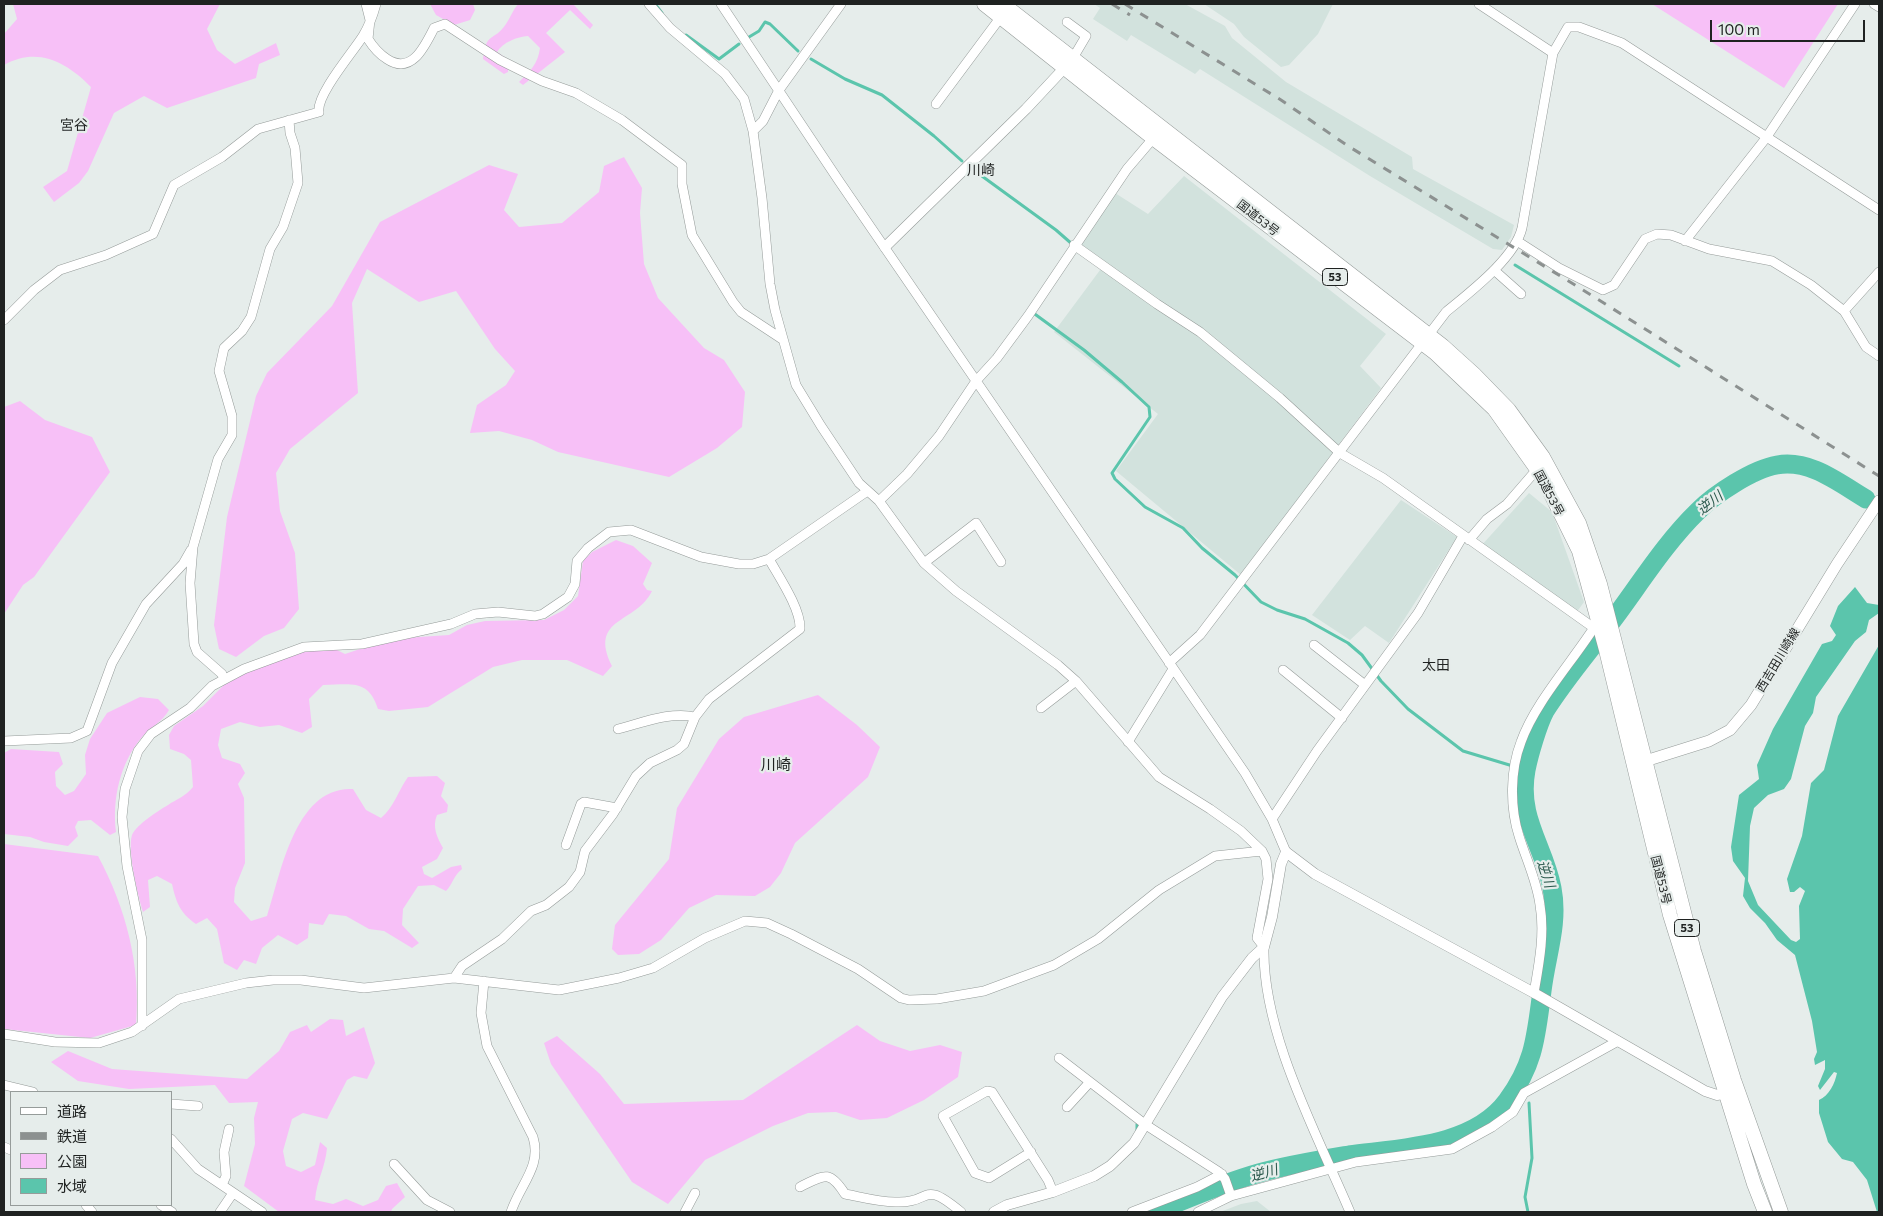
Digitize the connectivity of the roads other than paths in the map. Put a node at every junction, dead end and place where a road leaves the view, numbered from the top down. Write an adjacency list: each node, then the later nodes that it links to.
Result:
1 (366, 4): 12 (street)
2 (376, 4): 12 (street)
3 (649, 4): 19 (street)
4 (721, 4): 16 (street)
5 (841, 4): 16 (street)
6 (984, 4): 11 (highway, 国道53号 / 53)
7 (1479, 4): 14 (street)
8 (1856, 4): 21 (street)
9 (1874, 4): 10 (street)
10 (1879, 7)
11 (1004, 9): 15 (highway, 国道53号 / 53); 17 (street)
12 (370, 20): 18 (street); 32 (street)
13 (1067, 22): 15 (street)
14 (1553, 53): 21 (street); 23 (street)
15 (1069, 63): 20 (highway, 国道53号 / 53); 26 (street)
16 (779, 90): 19 (street); 26 (street)
17 (936, 104)
18 (290, 120): 31 (street); 42 (street)
19 (753, 131): 32 (street)
20 (1157, 132): 25 (street); 33 (highway, 国道53号 / 53)
21 (1766, 138): 22 (street); 24 (street)
22 (1879, 210)
23 (1517, 241): 24 (street); 27 (street)
24 (1684, 241): 30 (street)
25 (1074, 245): 35 (street); 36 (street)
26 (885, 247): 35 (street)
27 (1494, 270): 29 (street); 33 (street)
28 (1879, 272): 30 (street)
29 (1522, 294)
30 (1844, 311): 34 (street)
31 (4, 320)
32 (782, 339): 38 (street)
33 (1425, 339): 36 (street); 37 (highway, 国道53号 / 53)
34 (1879, 356)
35 (976, 381): 39 (street); 48 (street)
36 (1340, 453): 41 (street); 48 (street)
37 (1541, 465): 41 (street); 46 (highway, 国道53号 / 53)
38 (866, 492): 39 (street); 43 (street)
39 (879, 501): 45 (street)
40 (1879, 501): 59 (main road, 西吉田川崎線)
41 (1466, 538): 46 (street); 52 (street)
42 (193, 547): 50 (street); 57 (street)
43 (769, 559): 50 (street); 54 (street)
44 (1001, 562): 45 (street)
45 (924, 563): 51 (street)
46 (1600, 619): 59 (highway, 国道53号 / 53); 68 (street)
47 (1314, 646): 52 (street)
48 (1171, 666): 58 (street); 61 (street)
49 (1284, 670): 55 (street)
50 (223, 678): 69 (street)
51 (1076, 681): 53 (street); 58 (street)
52 (1365, 685): 55 (street)
53 (1041, 708)
54 (695, 717): 56 (street); 60 (street)
55 (1342, 718): 61 (street)
56 (618, 729)
57 (4, 741)
58 (1128, 742): 63 (street)
59 (1639, 763): 76 (highway, 国道53号 / 53)
60 (617, 808): 62 (street); 66 (street)
61 (1272, 819): 64 (street)
62 (566, 845)
63 (1262, 851): 65 (street); 67 (street)
64 (1286, 852): 65 (street); 68 (street)
65 (1264, 947): 80 (street); 85 (street)
66 (454, 978): 67 (street); 69 (street)
67 (484, 981): 95 (street)
68 (1535, 993): 71 (street)
69 (142, 1026): 70 (street)
70 (4, 1034)
71 (1618, 1041): 76 (street); 85 (street)
72 (1059, 1058): 73 (street)
73 (1089, 1083): 79 (street); 80 (street)
74 (4, 1085): 75 (street)
75 (28, 1091)
76 (1732, 1092): 102 (highway, 国道53号 / 53); 103 (highway, 国道53号 / 53)
77 (172, 1104): 78 (street)
78 (198, 1106)
79 (1068, 1107)
80 (1146, 1125): 86 (street); 89 (street)
81 (229, 1129): 87 (street)
82 (172, 1140): 87 (street)
83 (1031, 1152): 83 (street); 89 (street)
84 (394, 1164): 94 (street)
85 (1330, 1167): 86 (street); 101 (street)
86 (1227, 1184): 99 (street); 100 (street)
87 (222, 1185): 90 (street)
88 (800, 1187): 97 (street)
89 (1053, 1192): 98 (street)
90 (233, 1193): 92 (street); 93 (street)
91 (695, 1193): 96 (street)
92 (220, 1212)
93 (262, 1212)
94 (450, 1212)
95 (511, 1212)
96 (685, 1212)
97 (961, 1212)
98 (994, 1212)
99 (1132, 1212)
100 (1198, 1212)
101 (1350, 1212)
102 (1765, 1212)
103 (1781, 1212)

